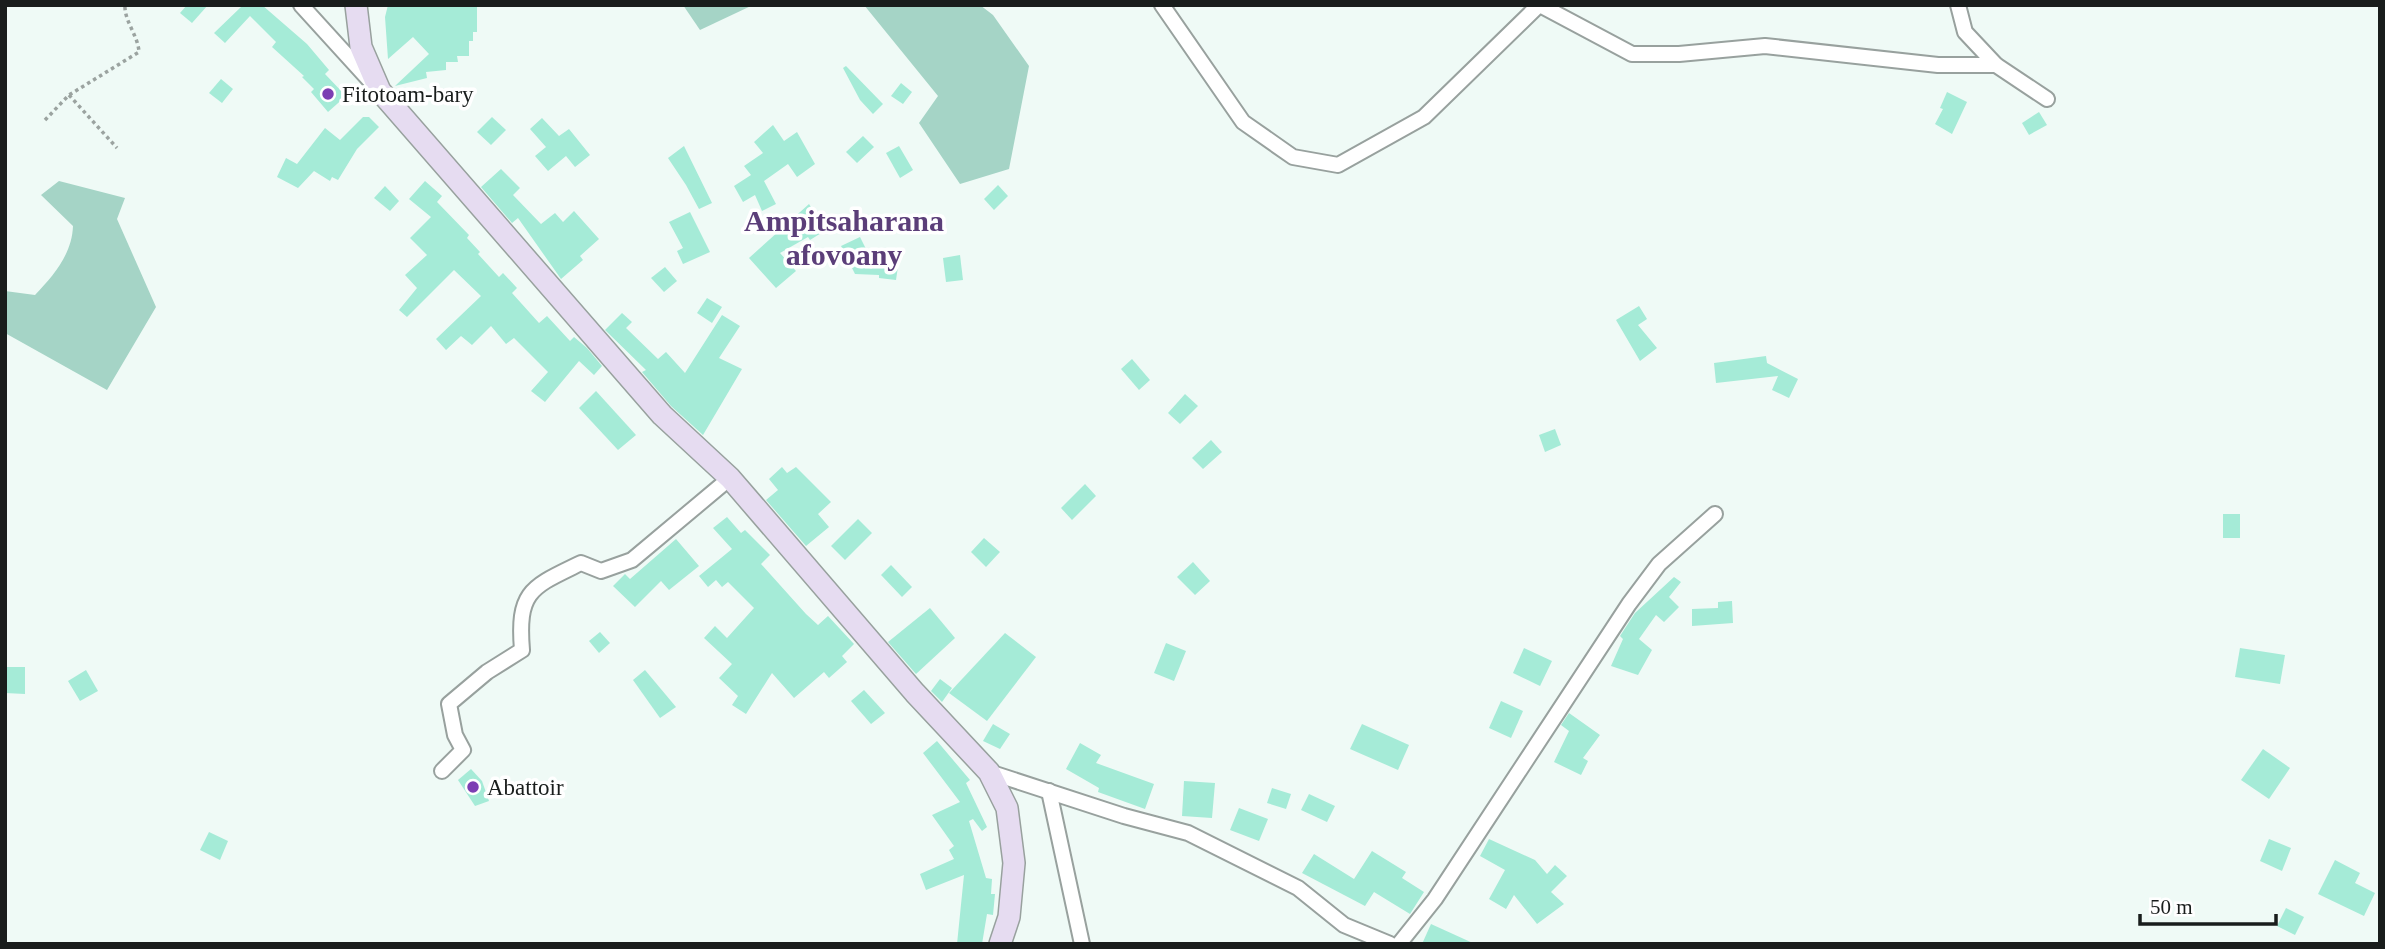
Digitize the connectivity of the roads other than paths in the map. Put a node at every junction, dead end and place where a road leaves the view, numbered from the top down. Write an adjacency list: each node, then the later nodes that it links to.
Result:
1 (301, 5): 7 (street)
2 (356, 5): 7 (main road)
3 (1162, 5): 4 (street)
4 (1539, 5): 6 (street)
5 (1958, 5): 6 (street)
6 (1996, 65): 8 (street)
7 (380, 91): 9 (main road)
8 (2047, 99)
9 (730, 478): 11 (street); 12 (main road)
10 (1715, 514): 17 (street)
11 (442, 771)
12 (989, 772): 13 (street); 14 (main road)
13 (1049, 791): 15 (street); 16 (street)
14 (1000, 944)
15 (1083, 944)
16 (1390, 944)
17 (1399, 944)

